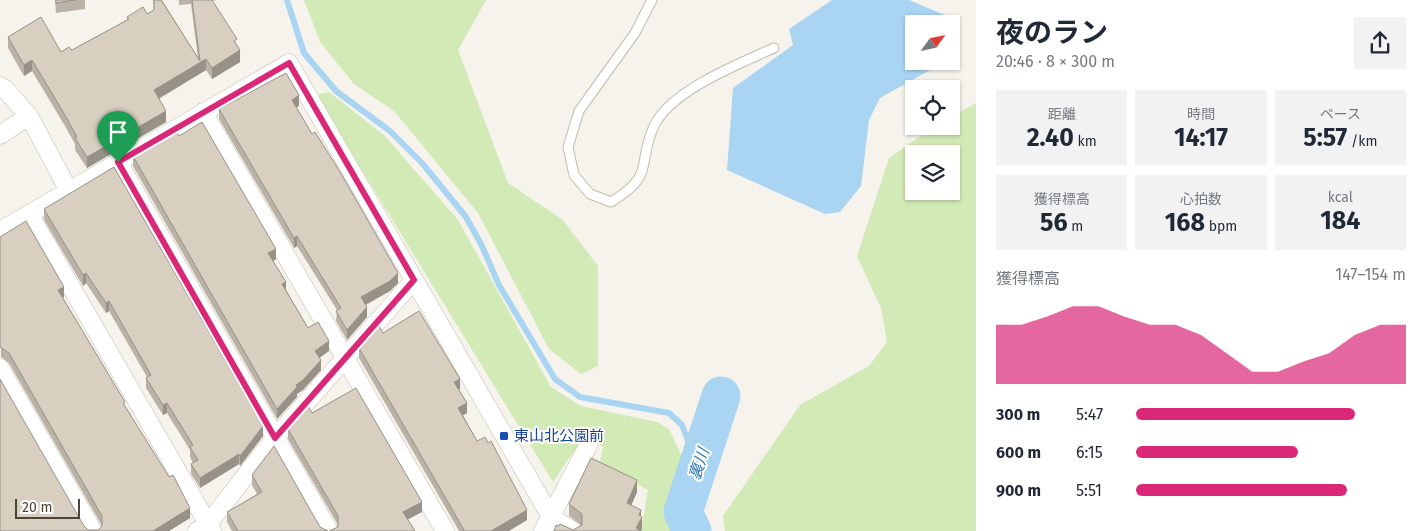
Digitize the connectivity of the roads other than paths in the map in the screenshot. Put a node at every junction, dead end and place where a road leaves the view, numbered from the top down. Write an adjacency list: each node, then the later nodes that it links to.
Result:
1 (652, 0): 2 (lane)
2 (774, 48)
3 (0, 86): 5 (street)
4 (203, 112): 7 (street); 11 (street); 12 (street)
5 (29, 116): 6 (street); 8 (street)
6 (0, 135)
7 (118, 162): 8 (street); 14 (street)
8 (69, 190): 9 (street)
9 (29, 214): 10 (street); 17 (street)
10 (0, 231)
11 (414, 280): 12 (street); 16 (street)
12 (345, 358): 14 (street); 20 (street)
13 (0, 368): 18 (street)
14 (275, 438): 17 (street); 19 (street)
15 (588, 446): 16 (street)
16 (547, 524): 21 (street)
17 (206, 529)
18 (93, 531)
19 (329, 531)
20 (445, 531)
21 (573, 531)

